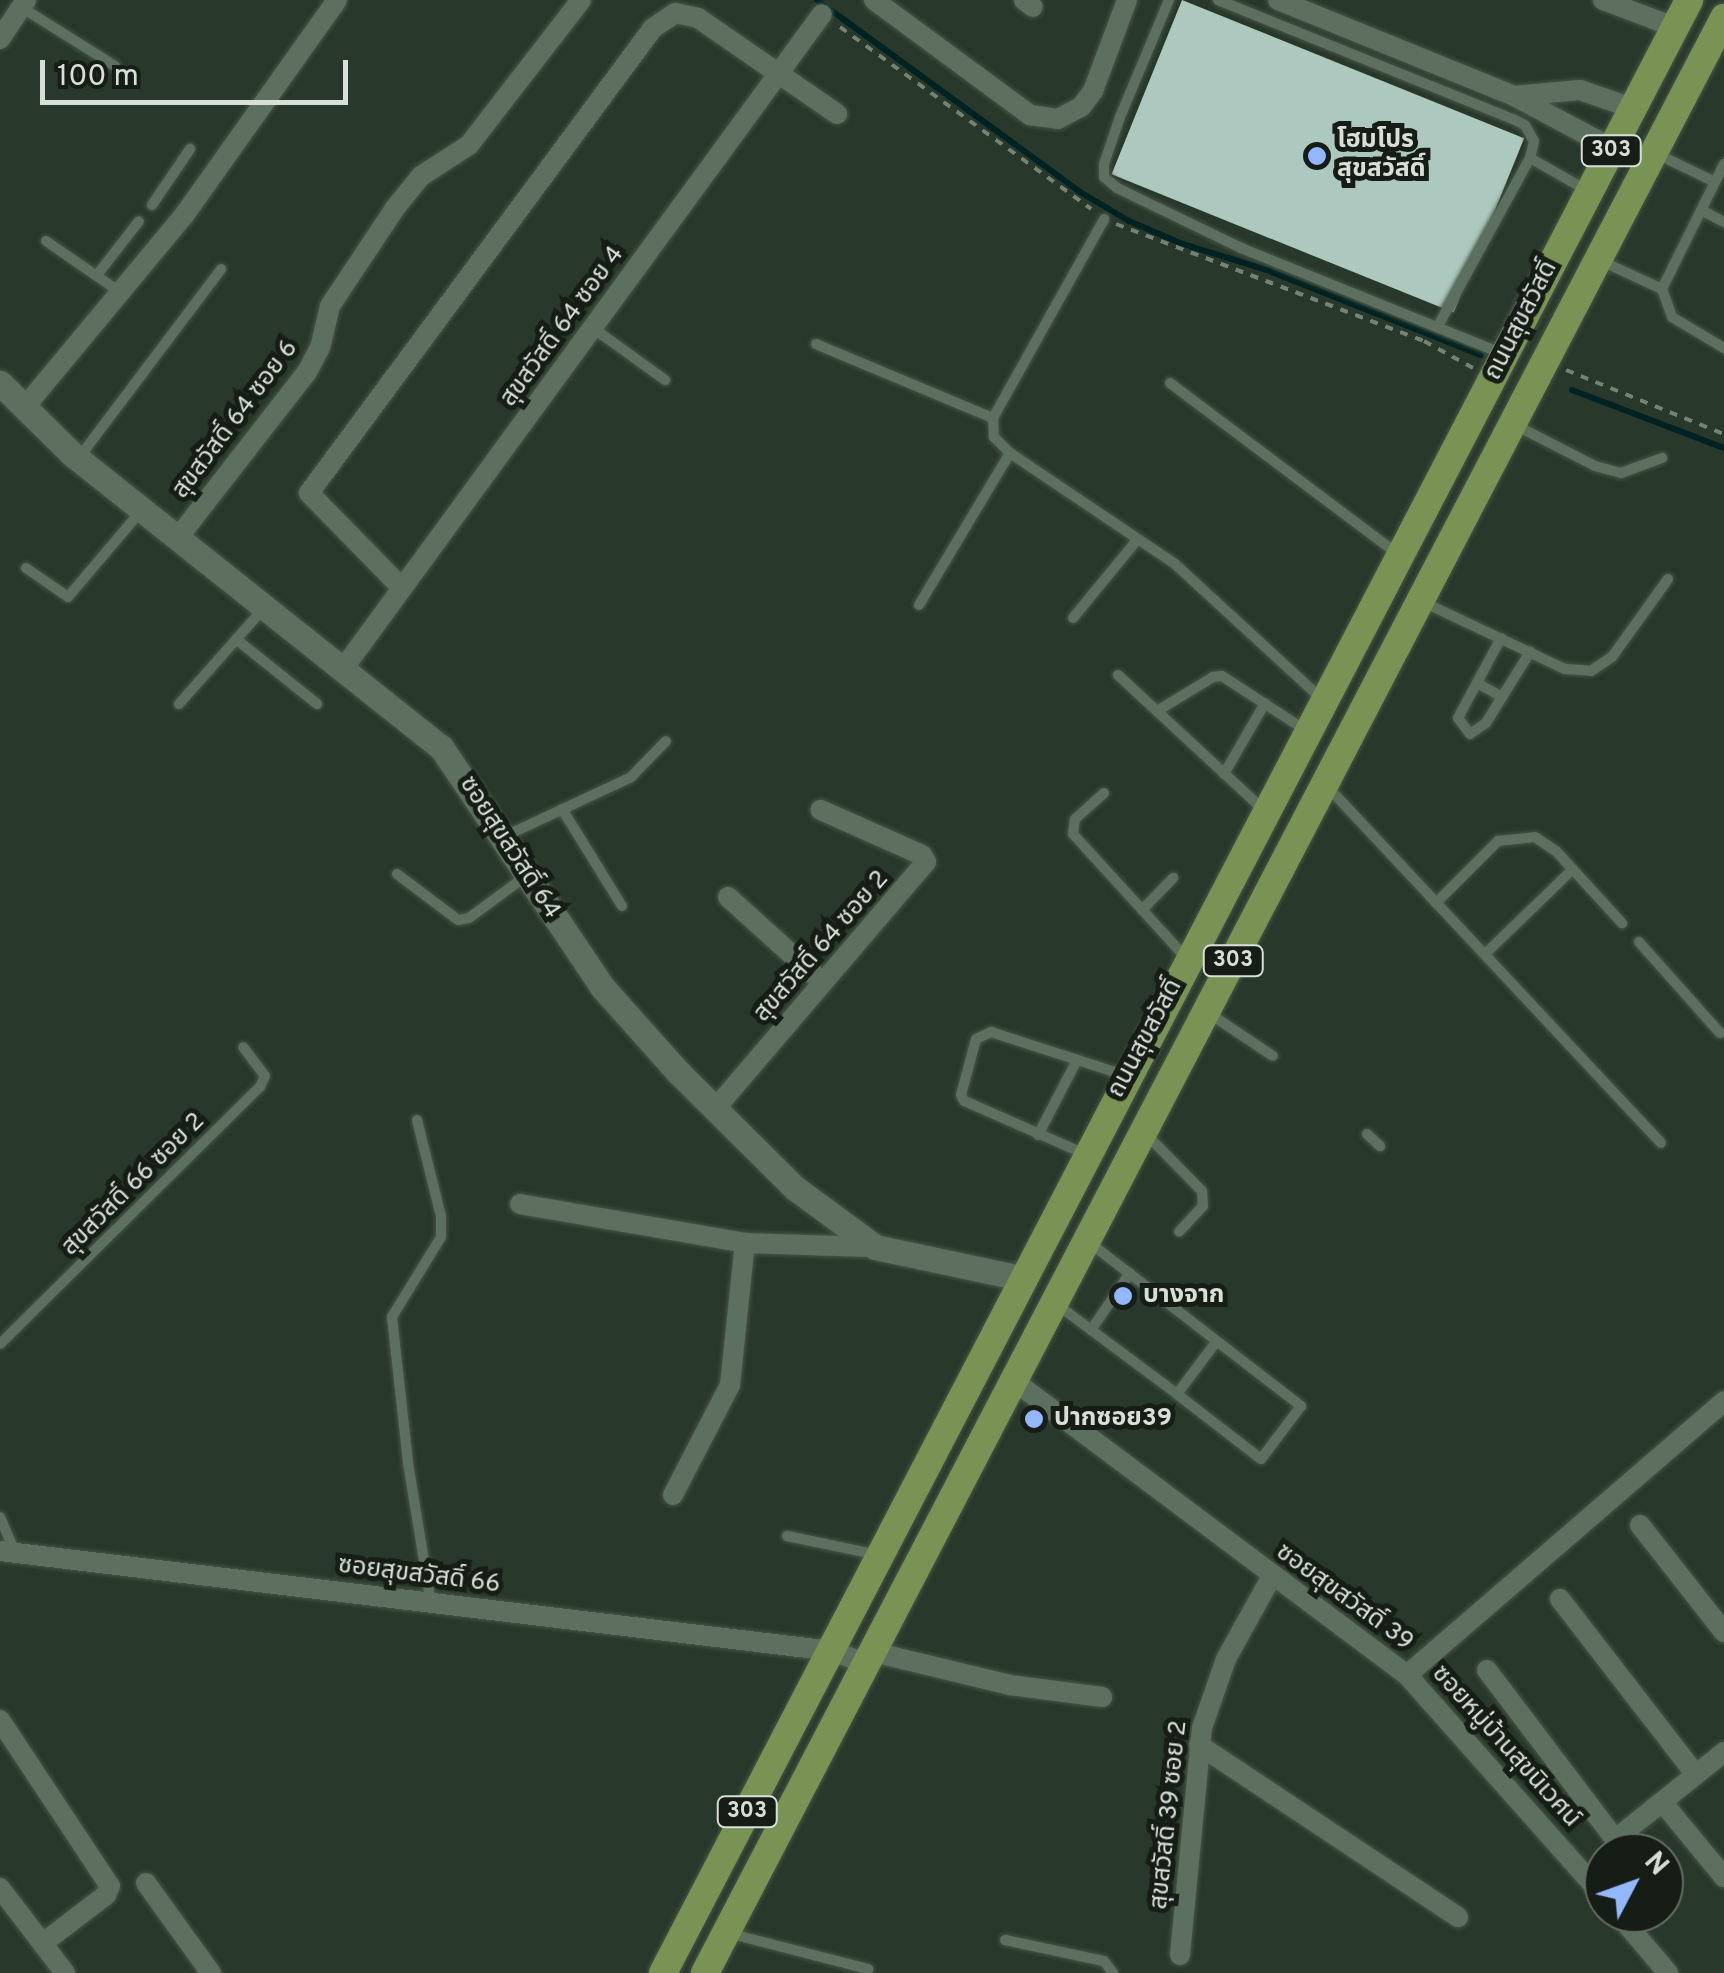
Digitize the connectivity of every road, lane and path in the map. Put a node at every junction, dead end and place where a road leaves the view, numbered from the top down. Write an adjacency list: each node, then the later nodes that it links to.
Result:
1 (581, 0): 54 (street, สุขสวัสดิ์ 64 ซอย 6)
2 (874, 0): 3 (street)
3 (1127, 0)
4 (1169, 0): 38 (lane)
5 (1218, 0): 23 (lane)
6 (1278, 0): 17 (street)
7 (1603, 0): 13 (street)
8 (1689, 0): 13 (main road, ถนนสุขสวัสดิ์ / 303)
9 (332, 2): 37 (street)
10 (24, 4): 14 (street); 15 (lane)
11 (822, 14): 16 (street, สุขสวัสดิ์ 64 ซอย 4)
12 (1724, 18): 22 (main road, ถนนสุขสวัสดิ์ / 303)
13 (1674, 27): 18 (main road, ถนนสุขสวัสดิ์ / 303)
14 (0, 40)
15 (115, 66)
16 (779, 73): 19 (street); 39 (street, สุขสวัสดิ์ 64 ซอย 4); 59 (street)
17 (1514, 96): 18 (street); 20 (street)
18 (1632, 108): 20 (main road, ถนนสุขสวัสดิ์ / 303)
19 (837, 114)
20 (1612, 148): 26 (main road, ถนนสุขสวัสดิ์ / 303)
21 (190, 149): 27 (lane)
22 (1654, 153): 25 (lane); 33 (main road, ถนนสุขสวัสดิ์ / 303)
23 (1530, 158): 26 (lane); 38 (lane)
24 (1724, 164): 25 (lane)
25 (1715, 182): 28 (lane)
26 (1588, 192): 42 (main road, ถนนสุขสวัสดิ์ / 303)
27 (152, 206)
28 (1701, 210): 31 (lane); 36 (lane)
29 (1104, 219): 47 (lane)
30 (139, 221): 35 (lane)
31 (1724, 222)
32 (46, 241): 35 (lane)
33 (1598, 259): 36 (lane); 43 (main road, ถนนสุขสวัสดิ์ / 303)
34 (221, 269): 52 (lane)
35 (96, 275): 37 (lane)
36 (1662, 289): 41 (lane)
37 (120, 292): 46 (street)
38 (1438, 326): 42 (lane)
39 (593, 328): 44 (lane); 59 (street, สุขสวัสดิ์ 64 ซอย 4)
40 (816, 344): 47 (lane)
41 (1724, 348)
42 (1504, 355): 56 (main road, ถนนสุขสวัสดิ์ / 303)
43 (1545, 361): 48 (main road, ถนนสุขสวัสดิ์ / 303); 49 (path)
44 (665, 380)
45 (1170, 384): 56 (lane)
46 (9, 399): 52 (street, ซอยสุขสวัสดิ์ 64)
47 (993, 418): 50 (lane)
48 (1512, 424): 51 (lane); 60 (main road, ถนนสุขสวัสดิ์ / 303)
49 (1724, 434)
50 (1010, 453): 55 (lane); 61 (lane)
51 (1662, 458)
52 (78, 459): 53 (street, ซอยสุขสวัสดิ์ 64)
53 (142, 510): 54 (street, ซอยสุขสวัสดิ์ 64); 57 (lane)
54 (177, 539): 62 (street, ซอยสุขสวัสดิ์ 64)
55 (1138, 540): 63 (lane); 71 (lane)
56 (1400, 556): 71 (main road, ถนนสุขสวัสดิ์ / 303)
57 (26, 568)
58 (1668, 579): 66 (lane)
59 (402, 588): 67 (street, สุขสวัสดิ์ 64 ซอย 4)
60 (1420, 601): 64 (lane); 79 (main road, ถนนสุขสวัสดิ์ / 303)
61 (918, 605)
62 (264, 608): 65 (lane); 67 (street, ซอยสุขสวัสดิ์ 64)
63 (1073, 618)
64 (1501, 638): 66 (lane); 69 (lane)
65 (236, 639): 73 (lane); 74 (lane)
66 (1530, 652): 70 (lane)
67 (343, 669): 84 (street, ซอยสุขสวัสดิ์ 64)
68 (1118, 674): 75 (lane)
69 (1477, 683): 70 (lane); 70 (lane)
70 (1502, 697)
71 (1324, 701): 76 (main road, ถนนสุขสวัสดิ์ / 303)
72 (1265, 703): 75 (lane); 76 (lane); 78 (lane)
73 (179, 704)
74 (317, 704)
75 (1158, 711): 78 (lane)
76 (1307, 732): 83 (main road, ถนนสุขสวัสดิ์ / 303)
77 (666, 741): 81 (lane)
78 (1224, 774): 83 (lane)
79 (1325, 784): 90 (lane); 98 (main road, ถนนสุขสวัสดิ์ / 303)
80 (1104, 794): 92 (lane)
81 (562, 809): 84 (lane); 91 (lane)
82 (821, 810): 97 (street, สุขสวัสดิ์ 64 ซอย 2)
83 (1265, 812): 96 (main road, ถนนสุขสวัสดิ์ / 303)
84 (500, 838): 87 (street, ซอยสุขสวัสดิ์ 64)
85 (1572, 869): 90 (lane); 93 (lane); 95 (lane)
86 (397, 874): 87 (lane)
87 (526, 876): 104 (street, ซอยสุขสวัสดิ์ 64)
88 (1172, 878): 92 (lane)
89 (728, 897): 97 (street)
90 (1436, 903): 95 (lane)
91 (622, 906)
92 (1142, 910): 96 (lane)
93 (1622, 923)
94 (1639, 942): 99 (lane)
95 (1485, 954): 109 (lane)
96 (1188, 960): 103 (main road, ถนนสุขสวัสดิ์ / 303)
97 (822, 982): 104 (street, สุขสวัสดิ์ 64 ซอย 2)
98 (1206, 1012): 101 (lane); 106 (main road, ถนนสุขสวัสดิ์ / 303)
99 (1720, 1033)
100 (244, 1047): 122 (lane, สุขสวัสดิ์ 66 ซอย 2)
101 (1273, 1056)
102 (1077, 1060): 103 (lane); 107 (lane); 107 (lane)
103 (1127, 1076): 111 (main road, ถนนสุขสวัสดิ์ / 303)
104 (715, 1109): 116 (street, ซอยสุขสวัสดิ์ 64)
105 (418, 1120): 134 (lane)
106 (1144, 1132): 113 (lane); 114 (main road, ถนนสุขสวัสดิ์ / 303)
107 (1038, 1134): 111 (lane)
108 (1367, 1134): 110 (lane)
109 (1662, 1143)
110 (1380, 1146)
111 (1086, 1154): 118 (main road, ถนนสุขสวัสดิ์ / 303)
112 (520, 1204): 115 (street)
113 (1179, 1232)
114 (1087, 1240): 117 (lane); 119 (main road, ถนนสุขสวัสดิ์ / 303)
115 (745, 1243): 116 (street); 126 (street)
116 (875, 1248): 118 (street, ซอยสุขสวัสดิ์ 64)
117 (1130, 1273): 120 (lane); 121 (lane)
118 (1021, 1278): 131 (main road, ถนนสุขสวัสดิ์ / 303)
119 (1055, 1303): 120 (lane); 123 (main road, ถนนสุขสวัสดิ์ / 303)
120 (1090, 1330): 124 (lane)
121 (1217, 1341): 124 (lane); 124 (lane)
122 (0, 1344)
123 (1014, 1381): 132 (street, ซอยสุขสวัสดิ์ 39); 137 (main road, ถนนสุขสวัสดิ์ / 303)
124 (1177, 1394)
125 (1720, 1414): 139 (street, ซอยสุขสวัสดิ์ 39)
126 (673, 1494)
127 (0, 1516): 130 (lane)
128 (1640, 1525): 135 (street)
129 (787, 1536): 131 (lane)
130 (8, 1552): 134 (street, ซอยสุขสวัสดิ์ 66)
131 (880, 1555): 136 (main road, ถนนสุขสวัสดิ์ / 303)
132 (1272, 1576): 139 (street, ซอยสุขสวัสดิ์ 39); 142 (street, สุขสวัสดิ์ 39 ซอย 2)
133 (1560, 1599): 144 (street)
134 (430, 1603): 136 (street, ซอยสุขสวัสดิ์ 66)
135 (1724, 1632)
136 (832, 1651): 137 (street, ซอยสุขสวัสดิ์ 66); 159 (main road, ถนนสุขสวัสดิ์ / 303)
137 (870, 1658): 140 (street, ซอยสุขสวัสดิ์ 66); 151 (main road, ถนนสุขสวัสดิ์ / 303)
138 (1487, 1670): 145 (street)
139 (1407, 1675): 146 (street, ซอยหมู่บ้านสุขนิเวศน์)
140 (1102, 1696)
141 (2, 1729): 154 (street)
142 (1199, 1745): 150 (street); 155 (street, สุขสวัสดิ์ 39 ซอย 2)
143 (1724, 1752): 144 (street)
144 (1696, 1775): 145 (street)
145 (1662, 1802): 147 (street)
146 (1584, 1875)
147 (1724, 1877)
148 (146, 1883): 158 (street)
149 (0, 1888): 154 (street)
150 (1458, 1917)
151 (726, 1933): 156 (lane); 160 (main road, ถนนสุขสวัสดิ์ / 303)
152 (1635, 1933): 162 (street)
153 (1005, 1940): 161 (lane)
154 (43, 1943): 157 (street)
155 (1180, 1955)
156 (868, 1970)
157 (65, 1973)
158 (212, 1973)
159 (663, 1973)
160 (706, 1973)
161 (1113, 1973)
162 (1668, 1973)

